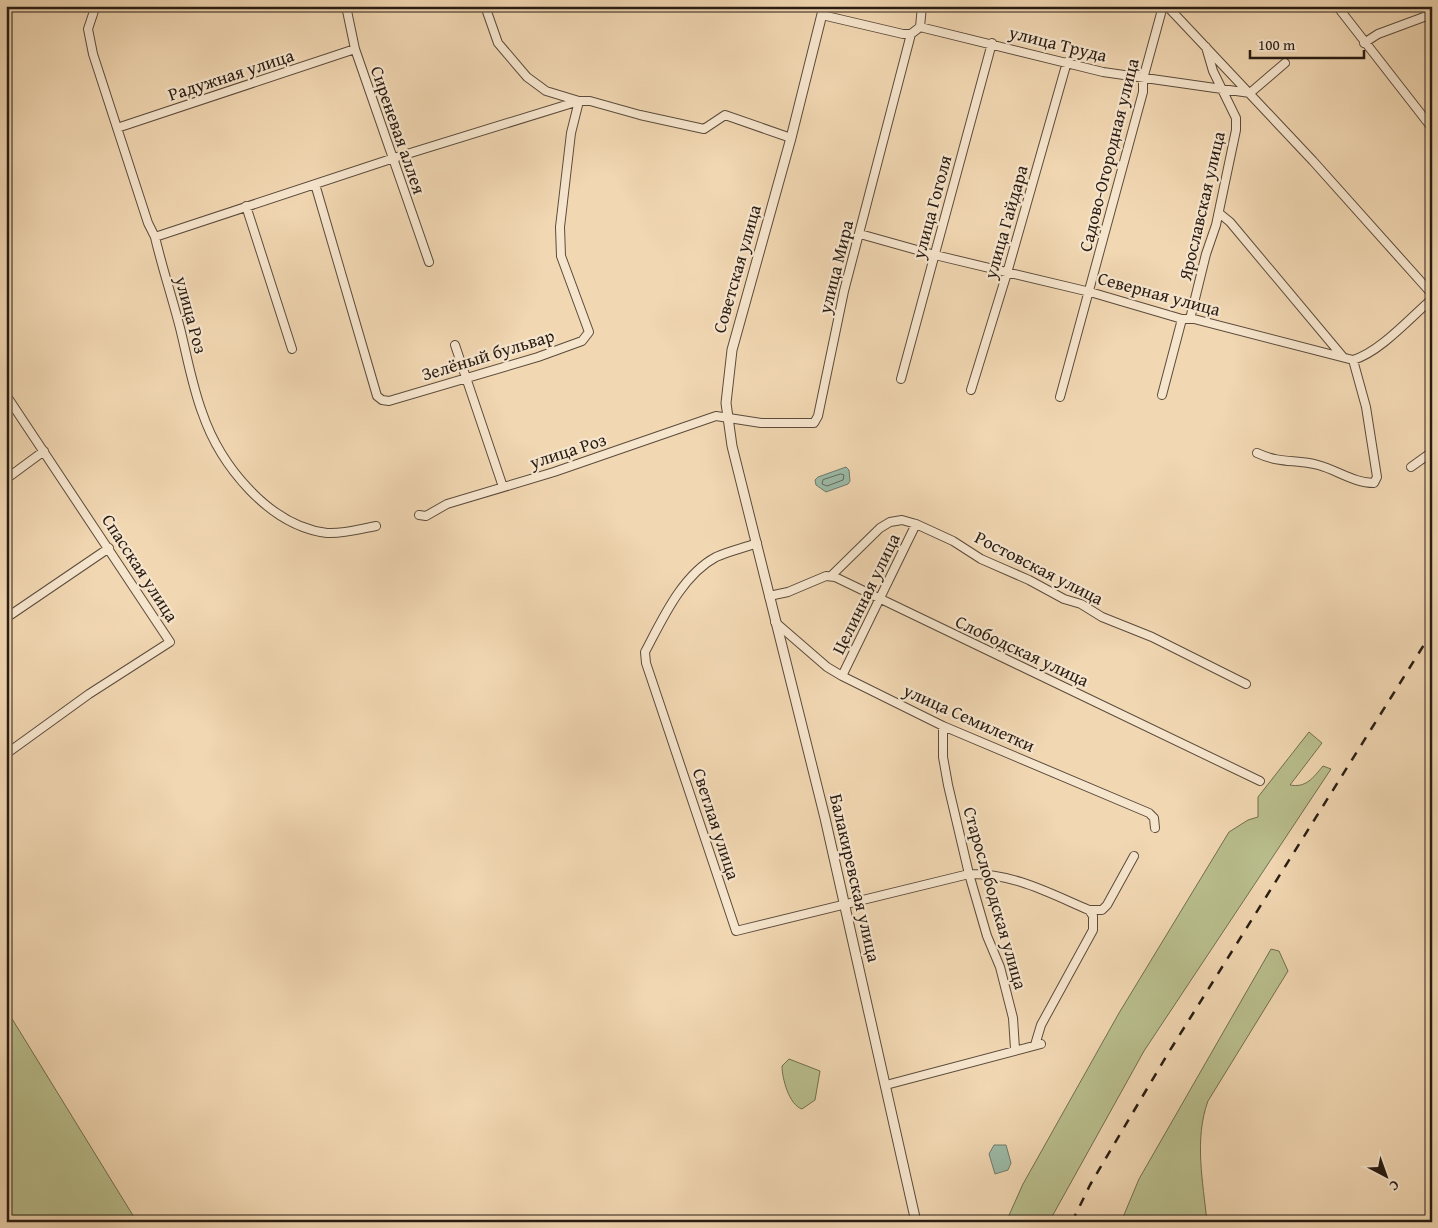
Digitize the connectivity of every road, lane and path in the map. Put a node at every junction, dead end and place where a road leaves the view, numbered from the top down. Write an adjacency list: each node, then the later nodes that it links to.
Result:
1 (92, 6): 22 (street, улица Роз)
2 (346, 6): 15 (street, Сиреневая аллея)
3 (485, 6): 21 (street)
4 (922, 6): 10 (street)
5 (1163, 6): 18 (street, Садово-Огородная улица)
6 (1167, 6): 14 (street)
7 (1337, 6): 13 (street)
8 (823, 10): 11 (street); 24 (street, Советская улица)
9 (1432, 14): 13 (street)
10 (920, 27): 11 (street); 12 (street, улица Труда)
11 (911, 34): 29 (street, улица Мира)
12 (992, 43): 16 (street, улица Труда); 31 (street, улица Гоголя)
13 (1364, 43): 23 (street)
14 (1205, 45): 19 (street, Ярославская улица); 20 (street)
15 (355, 49): 22 (street, Радужная улица); 25 (street, Сиреневая аллея)
16 (1067, 62): 18 (street, улица Труда); 33 (street, улица Гайдара)
17 (1285, 64): 20 (street)
18 (1143, 79): 19 (street, улица Труда); 34 (street, Садово-Огородная улица)
19 (1221, 88): 20 (street, улица Труда); 28 (street, Ярославская улица)
20 (1250, 93): 35 (street)
21 (579, 101): 24 (street); 25 (street); 42 (street, Зелёный бульвар)
22 (117, 128): 30 (street, улица Роз)
23 (1432, 128)
24 (791, 138): 48 (street, Советская улица)
25 (391, 159): 26 (street); 32 (street, Сиреневая аллея)
26 (315, 184): 27 (street); 42 (street, Зелёный бульвар)
27 (246, 206): 30 (street); 39 (street)
28 (1219, 213): 37 (street, Ярославская улица); 40 (street)
29 (860, 234): 31 (street, Северная улица); 48 (street, улица Мира)
30 (155, 237): 57 (street, улица Роз)
31 (934, 255): 33 (street, Северная улица); 43 (street, улица Гоголя)
32 (429, 262)
33 (1008, 273): 34 (street, Северная улица); 44 (street, улица Гайдара)
34 (1090, 292): 37 (street, Северная улица); 47 (street, Садово-Огородная улица)
35 (1432, 294)
36 (1432, 299): 41 (street)
37 (1186, 319): 40 (street, Северная улица); 46 (street, Ярославская улица)
38 (455, 345): 42 (street)
39 (292, 349)
40 (1343, 357): 41 (street, Северная улица)
41 (1353, 360): 51 (street)
42 (466, 378): 54 (street)
43 (901, 379)
44 (971, 390)
45 (6, 395): 49 (street, Спасская улица)
46 (1162, 395)
47 (1060, 397)
48 (727, 418): 54 (street, улица Роз); 58 (street, Советская улица)
49 (44, 451): 53 (street); 59 (street, Спасская улица)
50 (1432, 452): 52 (street)
51 (1257, 453)
52 (1411, 467)
53 (6, 479)
54 (504, 487): 55 (street, улица Роз)
55 (419, 515)
56 (916, 524): 60 (street, Ростовская улица); 62 (street, Целинная улица); 66 (street, Ростовская улица)
57 (376, 526)
58 (757, 543): 61 (street, Балакиревская улица); 73 (street, Светлая улица)
59 (109, 548): 63 (street); 68 (street, Спасская улица)
60 (831, 576): 61 (street); 62 (street, Слободская улица)
61 (768, 596): 64 (street, Балакиревская улица)
62 (880, 599): 65 (street, Целинная улица); 69 (street, Слободская улица)
63 (6, 618)
64 (775, 622): 65 (street, улица Семилетки); 73 (street, Балакиревская улица)
65 (842, 676): 67 (street, улица Семилетки)
66 (1246, 684)
67 (942, 726): 70 (street, улица Семилетки); 72 (street, Старослободская улица)
68 (6, 754)
69 (1260, 781)
70 (1155, 828)
71 (1134, 856): 74 (street)
72 (968, 874): 73 (street, Светлая улица); 74 (street, Светлая улица); 75 (street, Старослободская улица)
73 (845, 904): 76 (street, Балакиревская улица)
74 (1089, 910): 75 (street)
75 (1015, 1049): 76 (street)
76 (886, 1085): 77 (street, Балакиревская улица)
77 (916, 1222)

